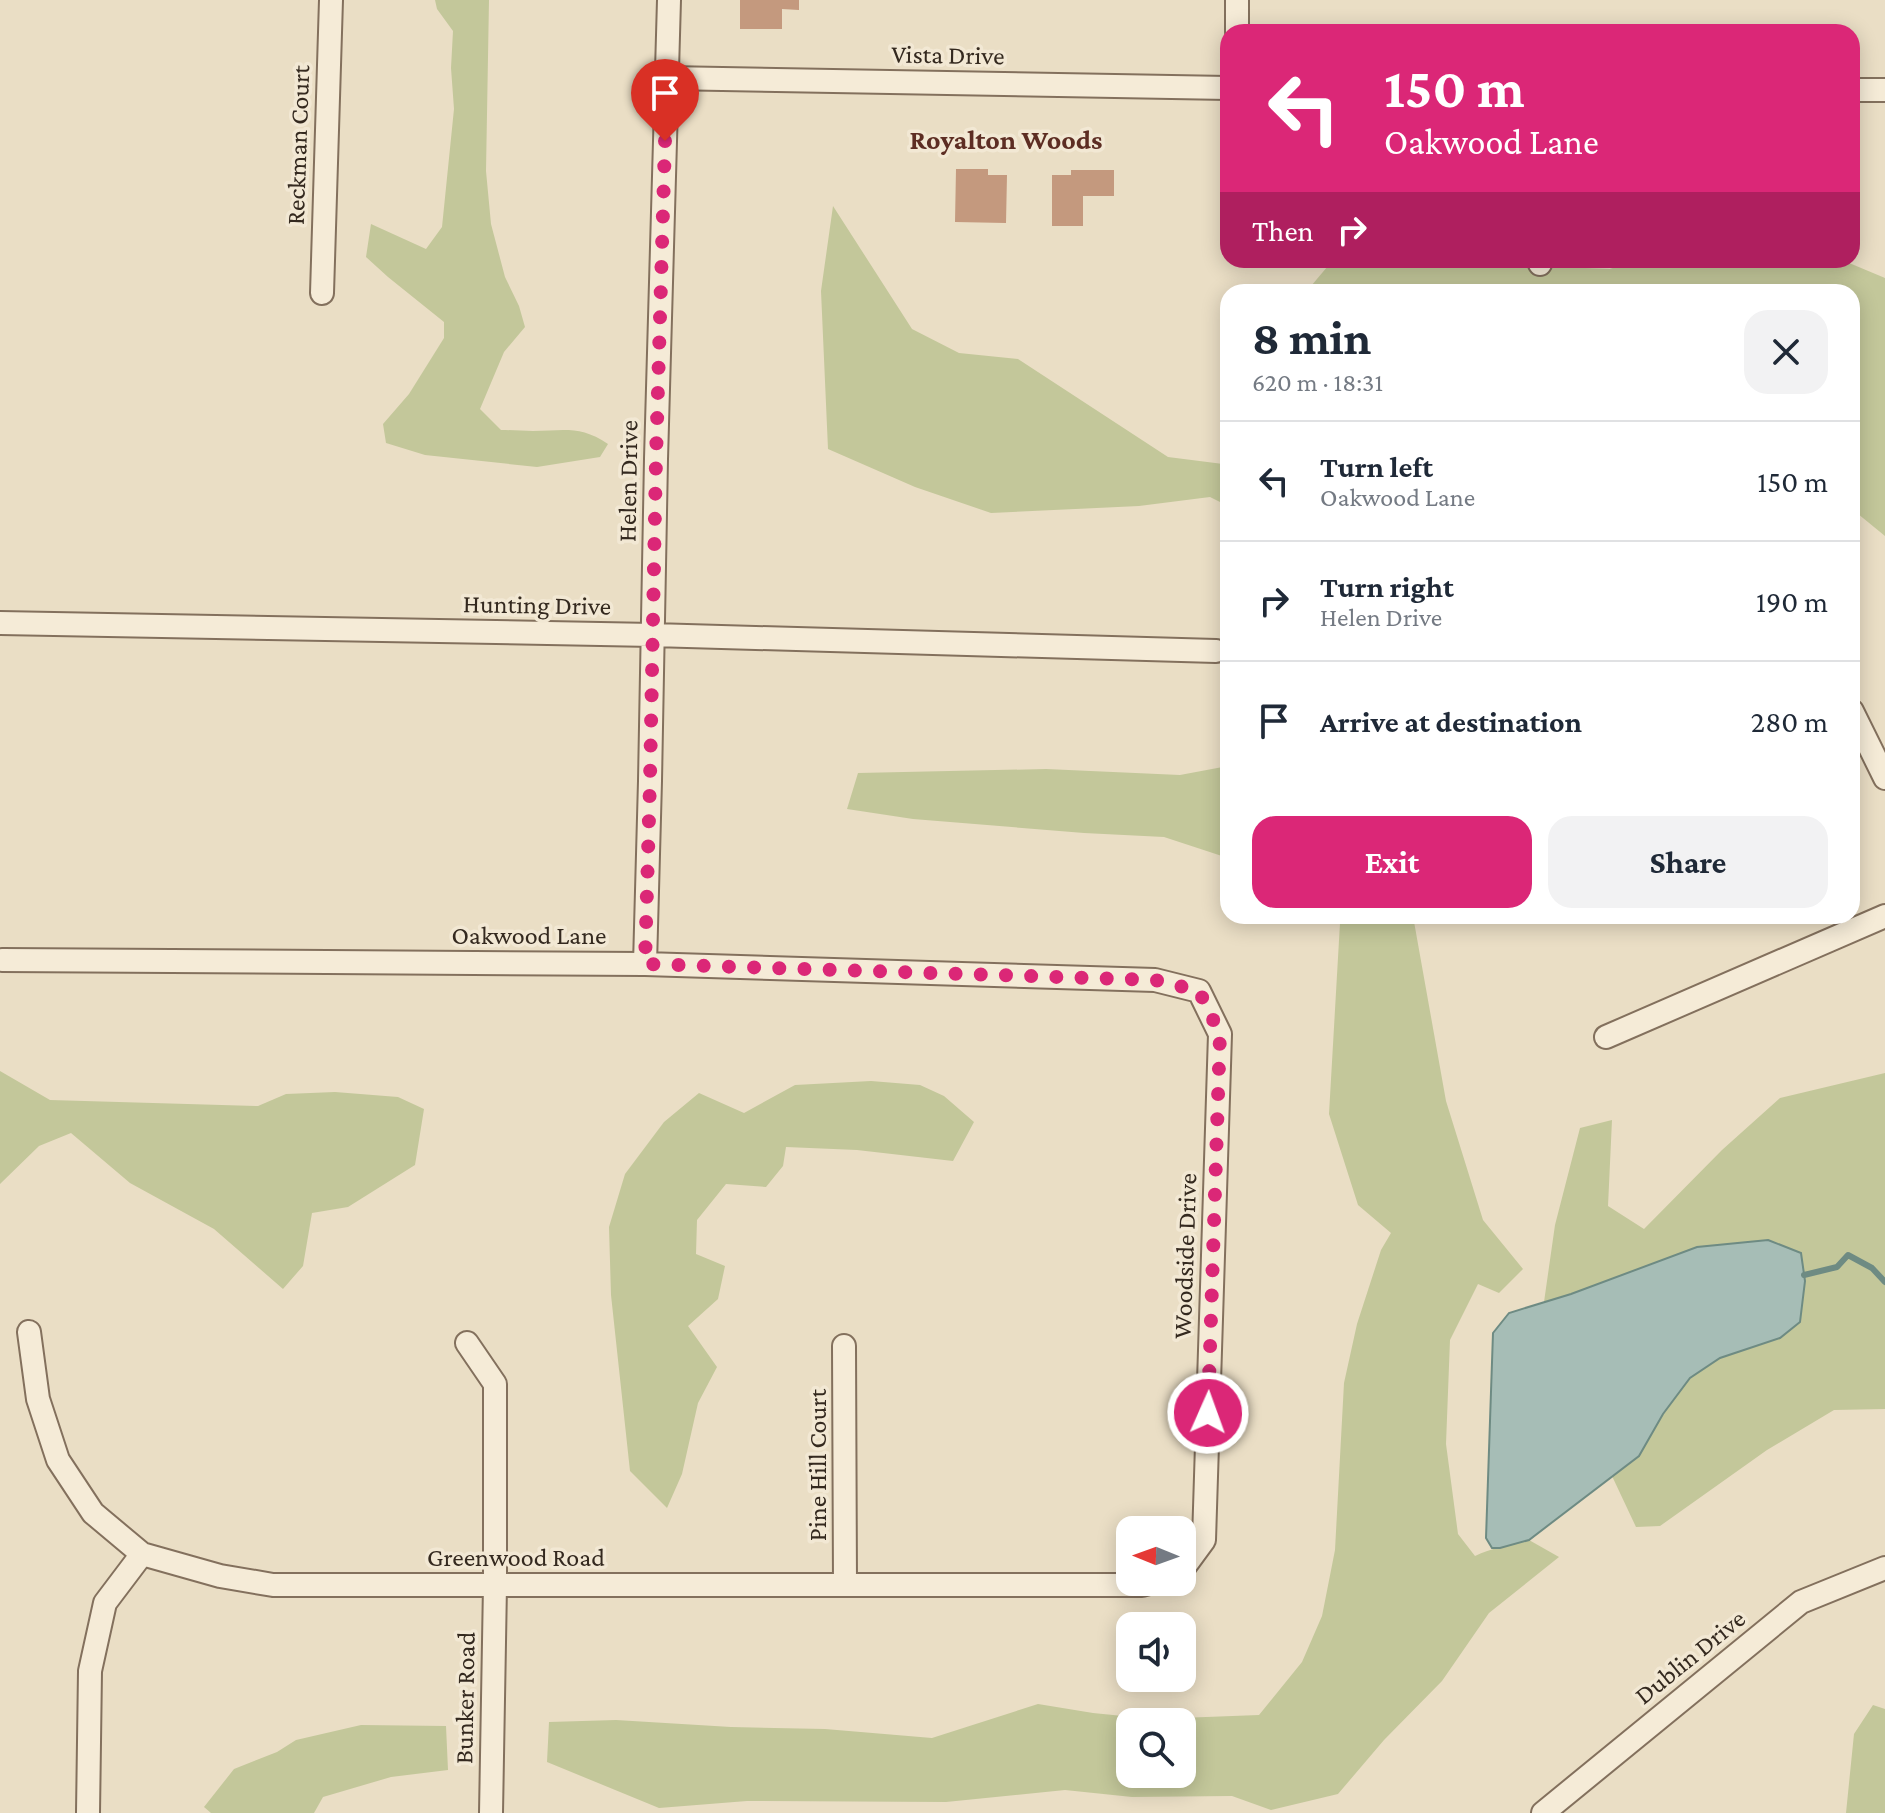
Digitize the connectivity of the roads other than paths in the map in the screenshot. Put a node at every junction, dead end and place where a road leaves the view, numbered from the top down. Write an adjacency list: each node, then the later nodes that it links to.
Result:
1 (331, 0): 9 (street, Reckman Court)
2 (669, 0): 5 (street, Helen Drive)
3 (1237, 0): 4 (street)
4 (1237, 24)
5 (667, 78): 6 (street, Vista Drive); 11 (street, Helen Drive)
6 (1220, 88)
7 (1860, 90): 8 (street)
8 (1885, 90)
9 (322, 293)
10 (0, 623): 11 (street, Hunting Drive)
11 (653, 635): 12 (street, Hunting Drive); 17 (street, Helen Drive)
12 (1216, 651)
13 (1860, 727): 14 (street)
14 (1885, 778)
15 (1885, 916): 19 (street)
16 (2, 960): 17 (street, Oakwood Lane)
17 (645, 964): 18 (street, Oakwood Lane)
18 (1199, 991): 23 (street, Woodside Drive)
19 (1606, 1037)
20 (29, 1332): 24 (street, Greenwood Road)
21 (467, 1343): 27 (street, Bunker Road)
22 (844, 1346): 26 (street, Pine Hill Court)
23 (1196, 1551)
24 (142, 1554): 27 (street, Greenwood Road); 29 (street)
25 (1885, 1568): 31 (street, Dublin Drive)
26 (845, 1584): 27 (street, Greenwood Road); 28 (street, Greenwood Road)
27 (495, 1585): 30 (street, Bunker Road)
28 (1116, 1585)
29 (88, 1813)
30 (491, 1813)
31 (1543, 1813)

